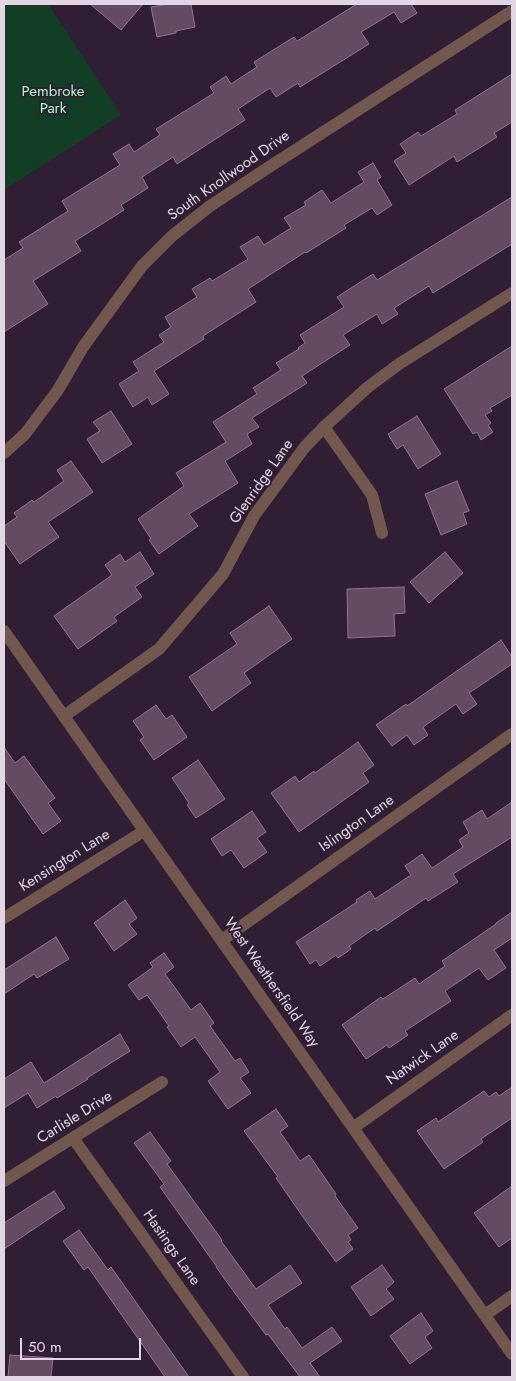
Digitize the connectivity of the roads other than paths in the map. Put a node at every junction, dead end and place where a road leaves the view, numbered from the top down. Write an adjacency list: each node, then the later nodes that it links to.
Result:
1 (512, 12): 4 (street, South Knollwood Drive)
2 (512, 293): 3 (street, Glenridge Lane)
3 (324, 427): 5 (street); 7 (street, Glenridge Lane)
4 (4, 453)
5 (382, 533)
6 (4, 631): 7 (street, West Weathersfield Way)
7 (64, 716): 9 (street, West Weathersfield Way)
8 (512, 734): 11 (street, Islington Lane)
9 (144, 831): 10 (street, Kensington Lane); 11 (street, West Weathersfield Way)
10 (4, 918)
11 (222, 940): 14 (street, West Weathersfield Way)
12 (512, 1015): 14 (street, Natwick Lane)
13 (162, 1082): 15 (street, Carlisle Drive)
14 (353, 1128): 18 (street, West Weathersfield Way)
15 (72, 1138): 16 (street, Carlisle Drive); 20 (street, Hastings Lane)
16 (4, 1181)
17 (512, 1296): 18 (street)
18 (485, 1315): 19 (street, West Weathersfield Way)
19 (512, 1354)
20 (242, 1377)

